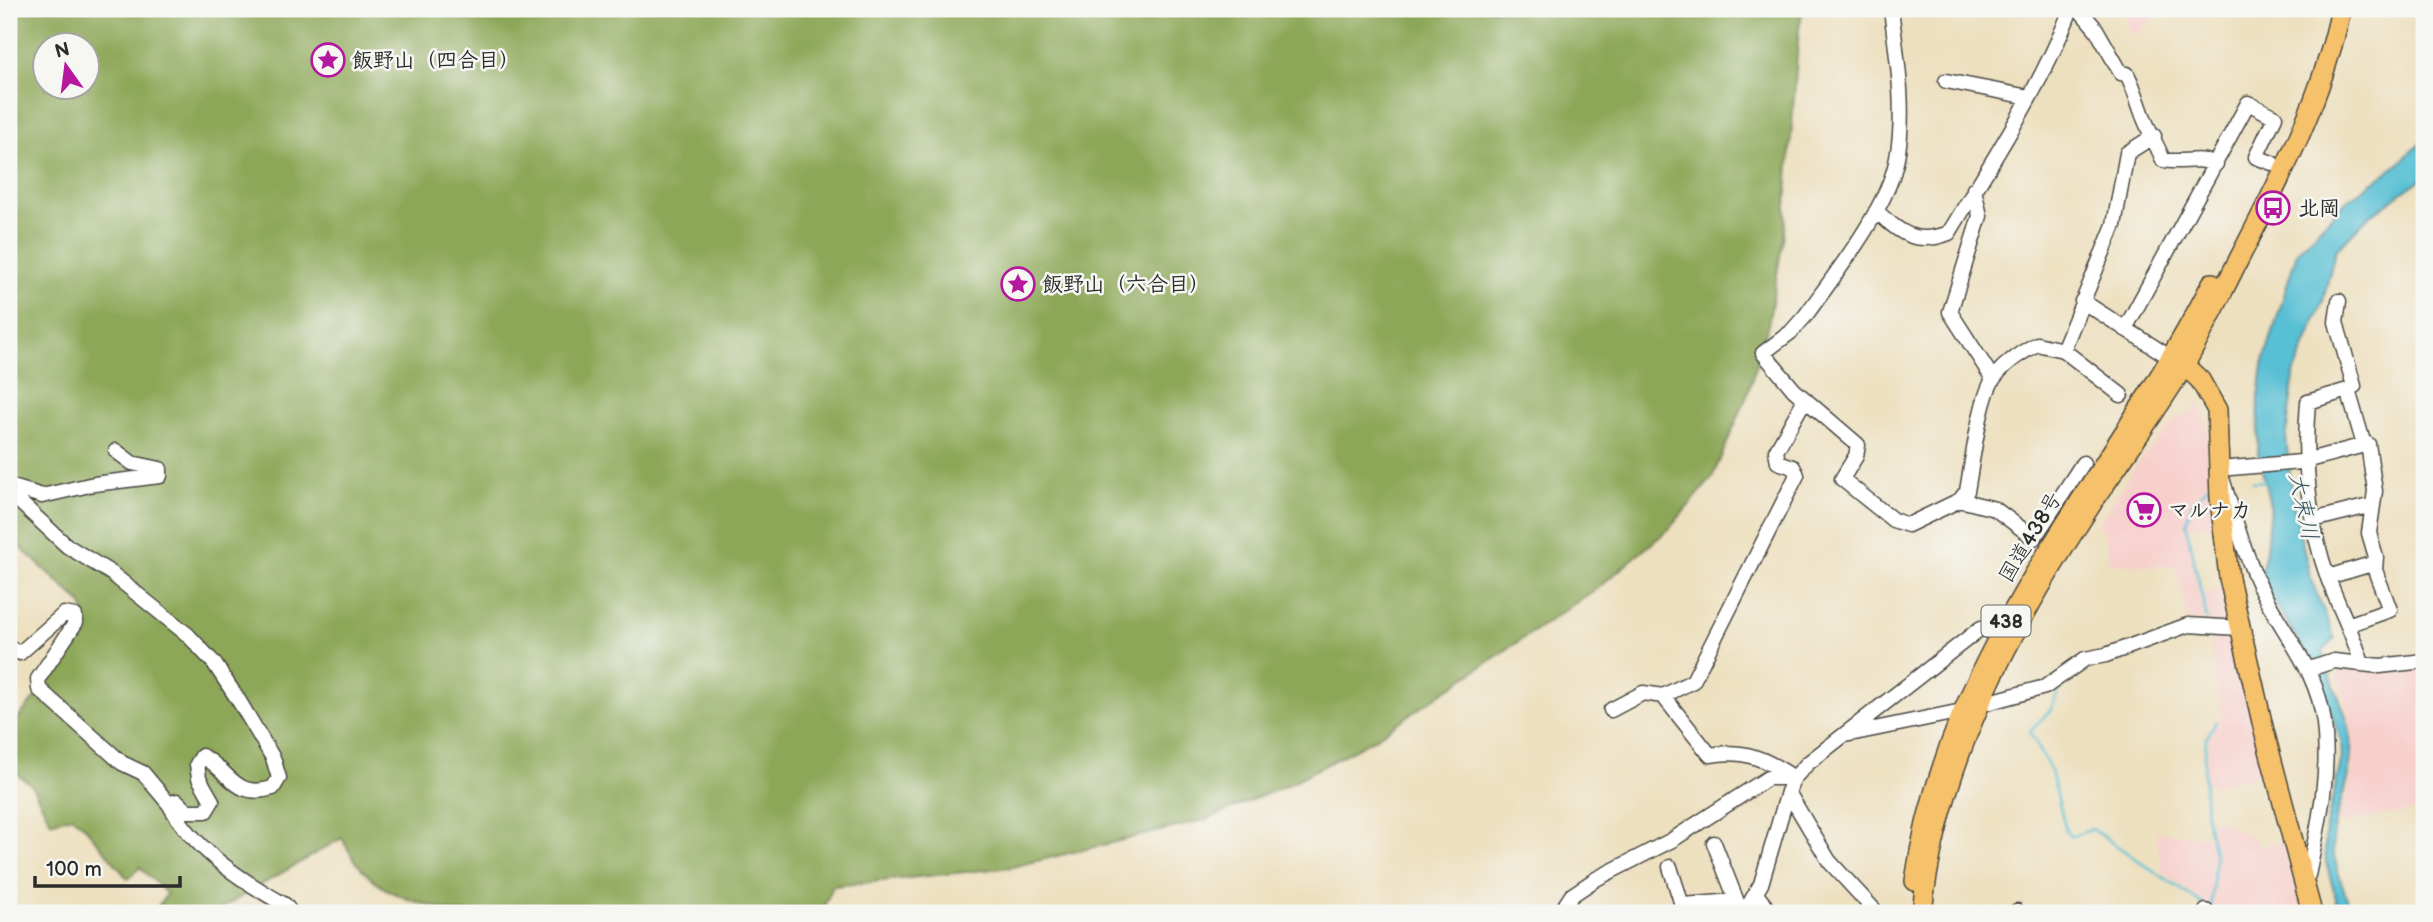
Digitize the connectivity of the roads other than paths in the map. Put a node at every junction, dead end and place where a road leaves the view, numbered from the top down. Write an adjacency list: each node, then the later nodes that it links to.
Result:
1 (1891, 9): 12 (street)
2 (2071, 9): 7 (street)
3 (2079, 9): 8 (street)
4 (2328, 9): 9 (highway, 国道438号 / 438)
5 (2341, 9): 17 (highway, 国道438号 / 438)
6 (1946, 81): 7 (street)
7 (2029, 97): 11 (street)
8 (2154, 136): 10 (street); 13 (street)
9 (2272, 163): 10 (street); 17 (highway, 国道438号 / 438)
10 (2216, 164): 15 (street)
11 (1974, 189): 12 (street); 18 (street)
12 (1876, 211): 21 (street)
13 (2081, 301): 15 (street); 16 (street)
14 (2339, 301): 19 (street)
15 (2125, 329): 17 (street)
16 (2063, 351): 18 (street); 20 (street)
17 (2177, 362): 26 (highway); 31 (highway, 国道438号 / 438)
18 (1993, 379): 29 (street)
19 (2348, 390): 22 (street); 24 (street)
20 (2121, 395)
21 (1805, 399): 29 (street); 42 (street)
22 (2364, 445): 24 (street); 30 (street)
23 (116, 451): 27 (street)
24 (2304, 462): 26 (street); 32 (street)
25 (2083, 463): 31 (street)
26 (2219, 469): 36 (highway); 41 (street)
27 (9, 485)
28 (9, 492): 48 (street)
29 (1960, 500): 31 (street)
30 (2373, 505): 32 (street); 33 (street)
31 (2074, 507): 37 (highway, 国道438号 / 438)
32 (2313, 520): 34 (street)
33 (2375, 564): 34 (street); 35 (street)
34 (2328, 577): 35 (street)
35 (2350, 624): 40 (street)
36 (2240, 628): 43 (street); 51 (highway)
37 (2005, 636): 43 (highway, 国道438号 / 438); 45 (street)
38 (9, 648): 48 (street)
39 (2424, 661): 40 (street)
40 (2362, 664): 41 (street)
41 (2310, 668): 51 (street)
42 (1663, 696): 44 (street); 46 (street)
43 (1970, 708): 45 (street); 58 (highway, 国道438号 / 438); 59 (highway, 国道438号 / 438)
44 (1611, 710)
45 (1844, 735): 46 (street)
46 (1794, 778): 47 (street); 55 (street)
47 (1788, 792): 52 (street); 57 (street)
48 (169, 804): 54 (street)
49 (1714, 843): 53 (street)
50 (1670, 867): 53 (street)
51 (2304, 881): 60 (highway)
52 (1756, 894): 53 (street); 56 (street)
53 (1740, 909)
54 (291, 913)
55 (1560, 913)
56 (1771, 913)
57 (1877, 913)
58 (1911, 913)
59 (1922, 913)
60 (2312, 913)

